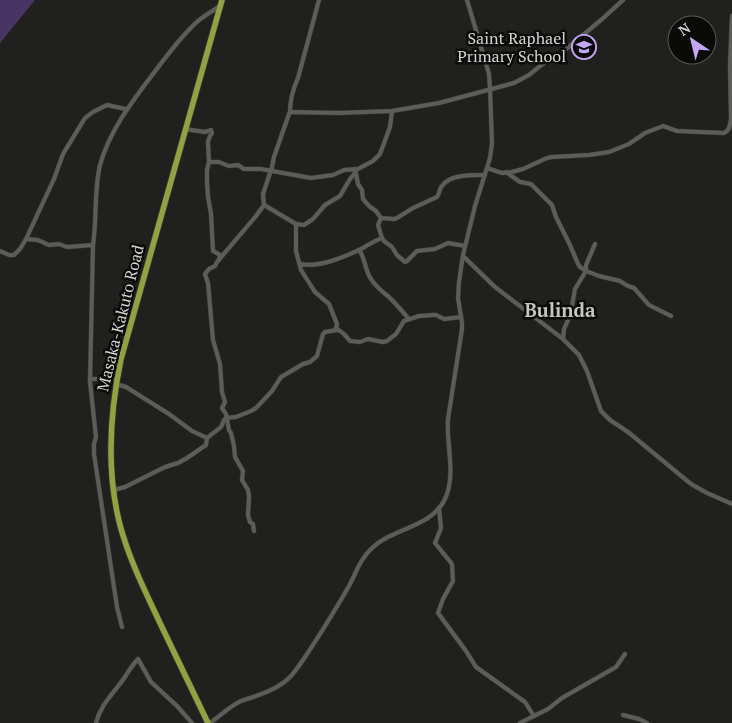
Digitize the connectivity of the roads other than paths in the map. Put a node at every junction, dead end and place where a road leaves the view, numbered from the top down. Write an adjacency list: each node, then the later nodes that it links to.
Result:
1 (320, 0): 9 (street)
2 (467, 0): 6 (street)
3 (623, 0): 6 (street)
4 (221, 3): 7 (street); 10 (highway, Masaka-Kakuto Road)
5 (732, 16): 15 (street)
6 (490, 88): 8 (street); 12 (street)
7 (126, 109): 21 (street); 23 (street)
8 (392, 111): 9 (street); 14 (street)
9 (290, 112): 13 (street)
10 (186, 129): 11 (street); 37 (highway, Masaka-Kakuto Road)
11 (209, 162): 13 (street); 28 (street)
12 (487, 168): 15 (street); 16 (street)
13 (271, 171): 14 (street); 17 (street)
14 (355, 171): 18 (street); 19 (street)
15 (506, 172): 30 (street)
16 (485, 175): 18 (street); 24 (street)
17 (264, 205): 19 (street); 28 (street)
18 (380, 218): 20 (street)
19 (296, 224): 29 (street)
20 (382, 238): 24 (street); 25 (street)
21 (26, 239): 23 (street); 26 (street)
22 (595, 244): 30 (street)
23 (93, 245): 36 (street)
24 (465, 246): 27 (street)
25 (359, 250): 29 (street); 33 (street)
26 (0, 252)
27 (463, 255): 32 (street); 35 (street)
28 (219, 260): 38 (street)
29 (300, 264): 34 (street)
30 (586, 271): 31 (street); 35 (street)
31 (671, 316)
32 (461, 317): 33 (street); 42 (street)
33 (409, 319): 34 (street)
34 (337, 330): 38 (street)
35 (563, 339): 41 (street)
36 (90, 379): 37 (street); 44 (street)
37 (116, 381): 39 (street); 40 (highway, Masaka-Kakuto Road)
38 (226, 418): 39 (street); 43 (street)
39 (207, 438): 40 (street)
40 (114, 490): 50 (highway, Masaka-Kakuto Road)
41 (732, 504)
42 (439, 508): 47 (street); 50 (street)
43 (254, 531)
44 (122, 627)
45 (626, 654): 47 (street)
46 (623, 715): 52 (street)
47 (534, 716): 51 (street)
48 (96, 723): 49 (street)
49 (192, 723)
50 (209, 723)
51 (520, 723)
52 (646, 723)

